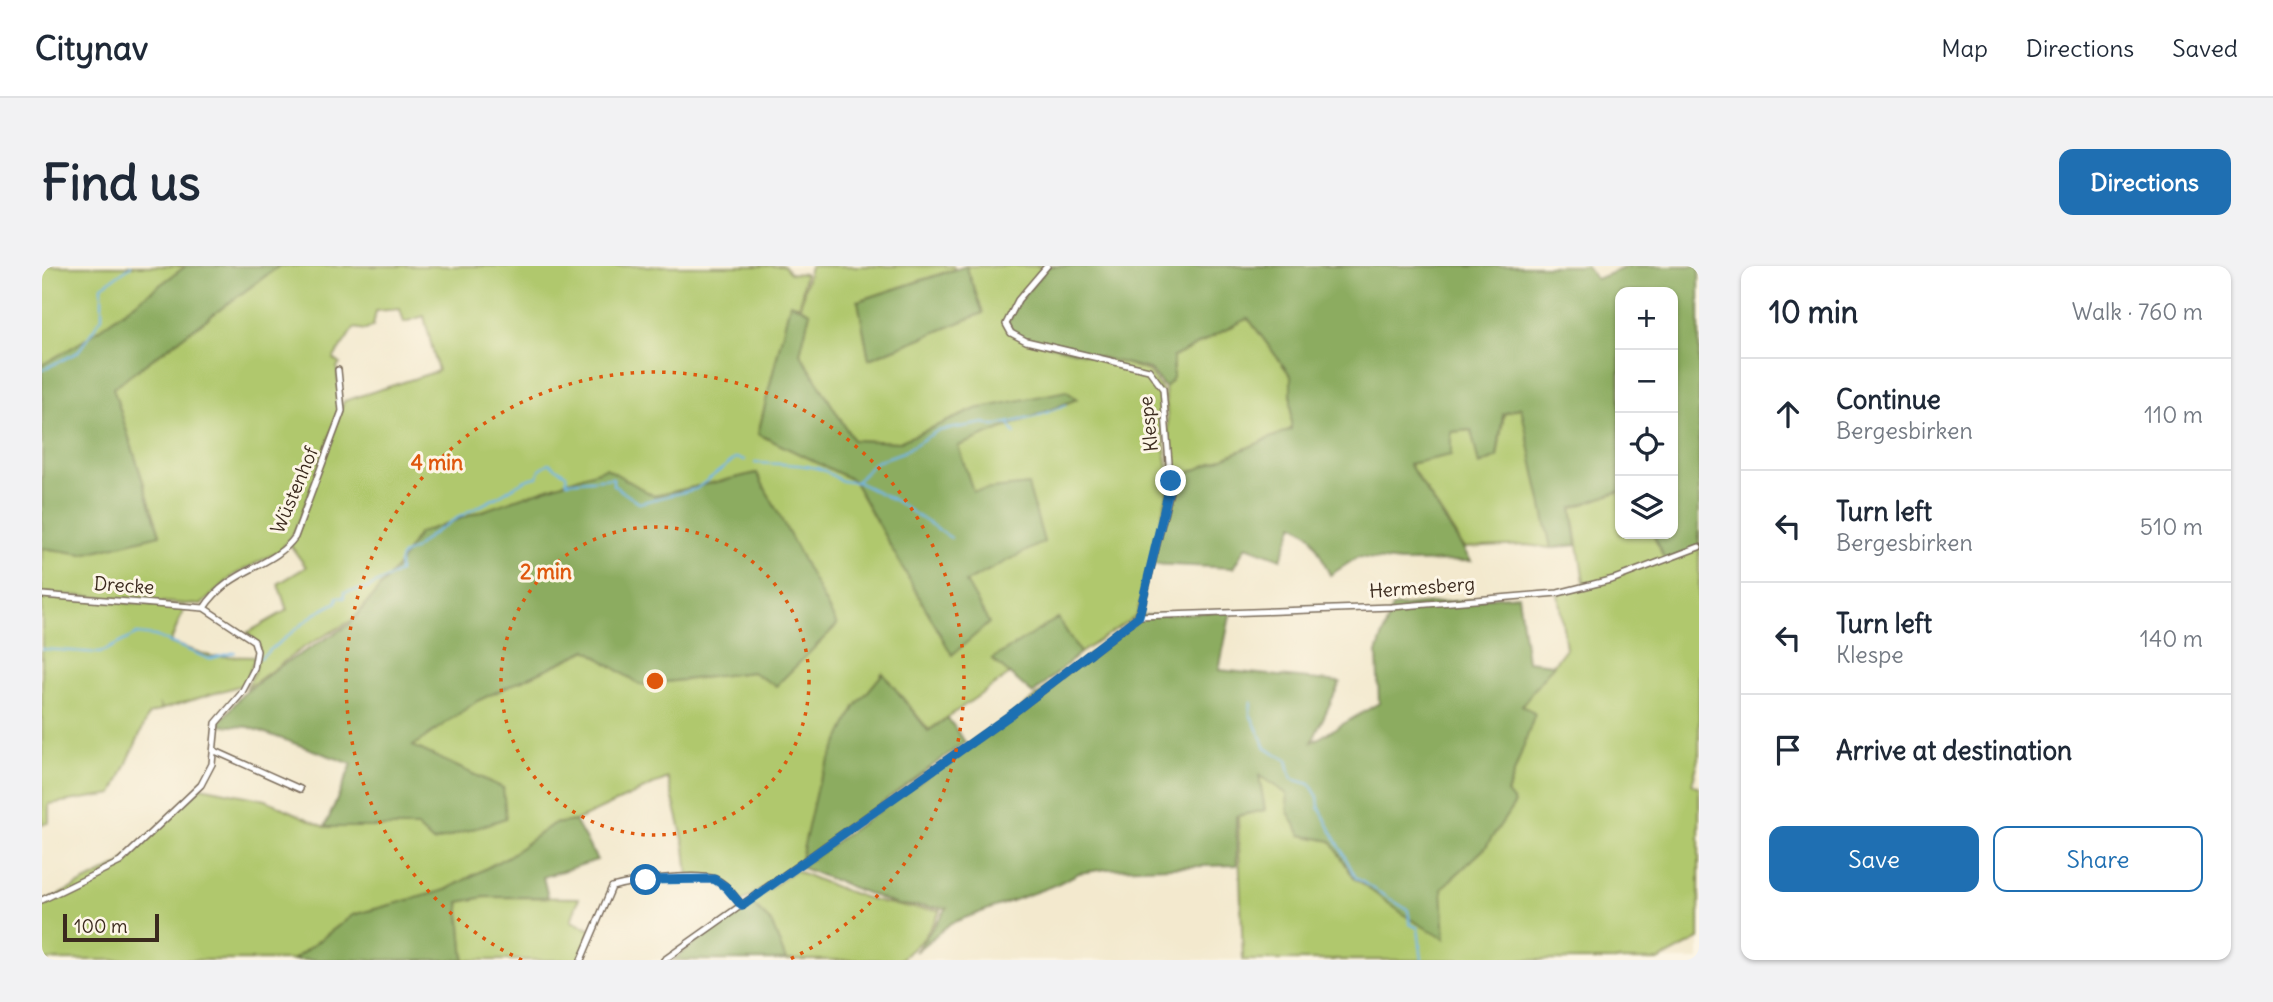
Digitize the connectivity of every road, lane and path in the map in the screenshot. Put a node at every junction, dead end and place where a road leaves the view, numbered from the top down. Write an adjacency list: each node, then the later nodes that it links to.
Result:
1 (1047, 266): 6 (street, Klespe)
2 (338, 370): 5 (street, Wüstenhof)
3 (1699, 547): 6 (street, Hermesberg)
4 (42, 595): 5 (street, Drecke)
5 (204, 608): 7 (street)
6 (1139, 616): 10 (street)
7 (215, 751): 8 (street); 9 (street)
8 (299, 789)
9 (42, 900)
10 (742, 906): 11 (street); 12 (street)
11 (581, 960)
12 (664, 960)

